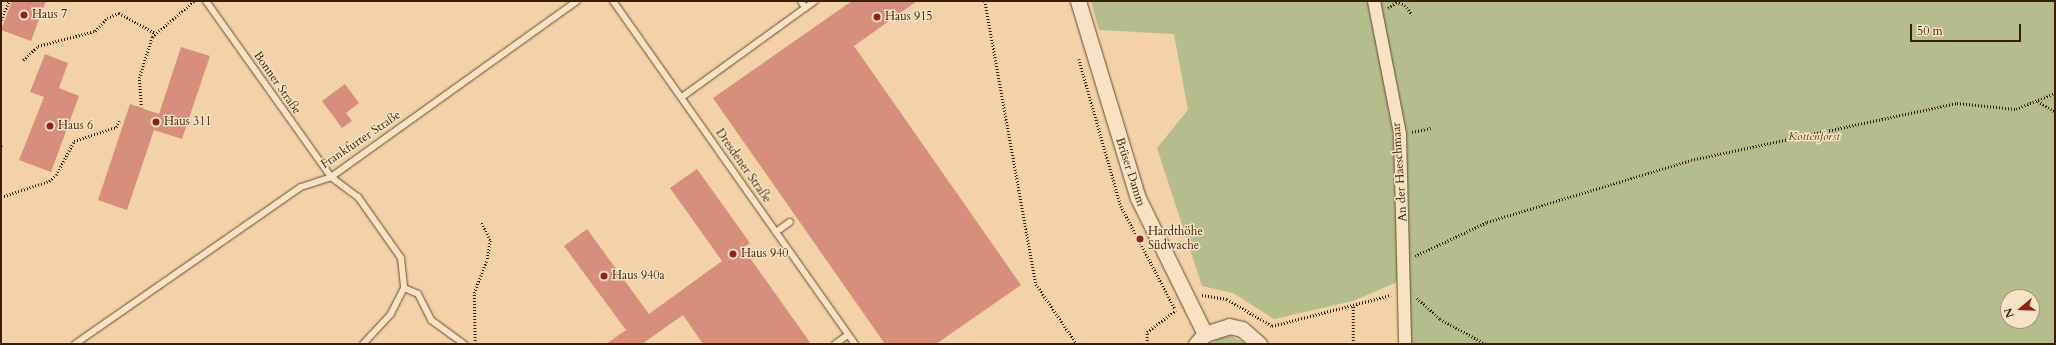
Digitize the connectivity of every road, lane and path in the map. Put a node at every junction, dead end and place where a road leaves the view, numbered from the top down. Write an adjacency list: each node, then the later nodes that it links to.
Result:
1 (8, 1): 14 (path)
2 (194, 1): 15 (path)
3 (206, 1): 26 (lane, Bonner Straße)
4 (577, 1): 26 (lane, Frankfurter Straße)
5 (614, 1): 19 (lane, Dresdener Straße)
6 (801, 1): 11 (lane)
7 (815, 1): 11 (lane)
8 (985, 1): 45 (path)
9 (1078, 1): 34 (street, Brüser Damm)
10 (1374, 1): 12 (street, An der Haeschmaar)
11 (805, 8): 19 (lane)
12 (1377, 13): 13 (path); 25 (street, An der Haeschmaar)
13 (1412, 15)
14 (1, 20)
15 (155, 33): 17 (path); 21 (path)
16 (1077, 54): 36 (path)
17 (23, 60)
18 (2055, 94): 20 (path)
19 (682, 97): 30 (lane, Dresdener Straße)
20 (2037, 100): 22 (path); 31 (path)
21 (141, 105)
22 (2055, 112)
23 (120, 121): 27 (path)
24 (1431, 128): 25 (path)
25 (1400, 134): 31 (street, An der Haeschmaar)
26 (331, 177): 33 (lane, Bonner Straße); 39 (lane, Frankfurter Straße)
27 (1, 197)
28 (481, 222): 42 (path)
29 (790, 222): 30 (lane)
30 (776, 232): 37 (lane, Dresdener Straße)
31 (1404, 261): 32 (street, An der Haeschmaar)
32 (1404, 281): 35 (path); 49 (street, An der Haeschmaar); 50 (path)
33 (404, 288): 40 (lane); 41 (lane)
34 (1189, 301): 35 (path); 36 (path); 38 (street, Brüser Damm)
35 (1354, 306): 48 (path)
36 (1176, 310): 46 (path)
37 (848, 335): 43 (lane); 44 (lane, Dresdener Straße)
38 (1201, 339): 47 (street, Brüser Damm)
39 (75, 344)
40 (363, 344)
41 (464, 344)
42 (475, 344)
43 (835, 344)
44 (855, 344)
45 (1077, 344)
46 (1147, 344)
47 (1259, 344)
48 (1353, 344)
49 (1405, 344)
50 (1486, 344)

